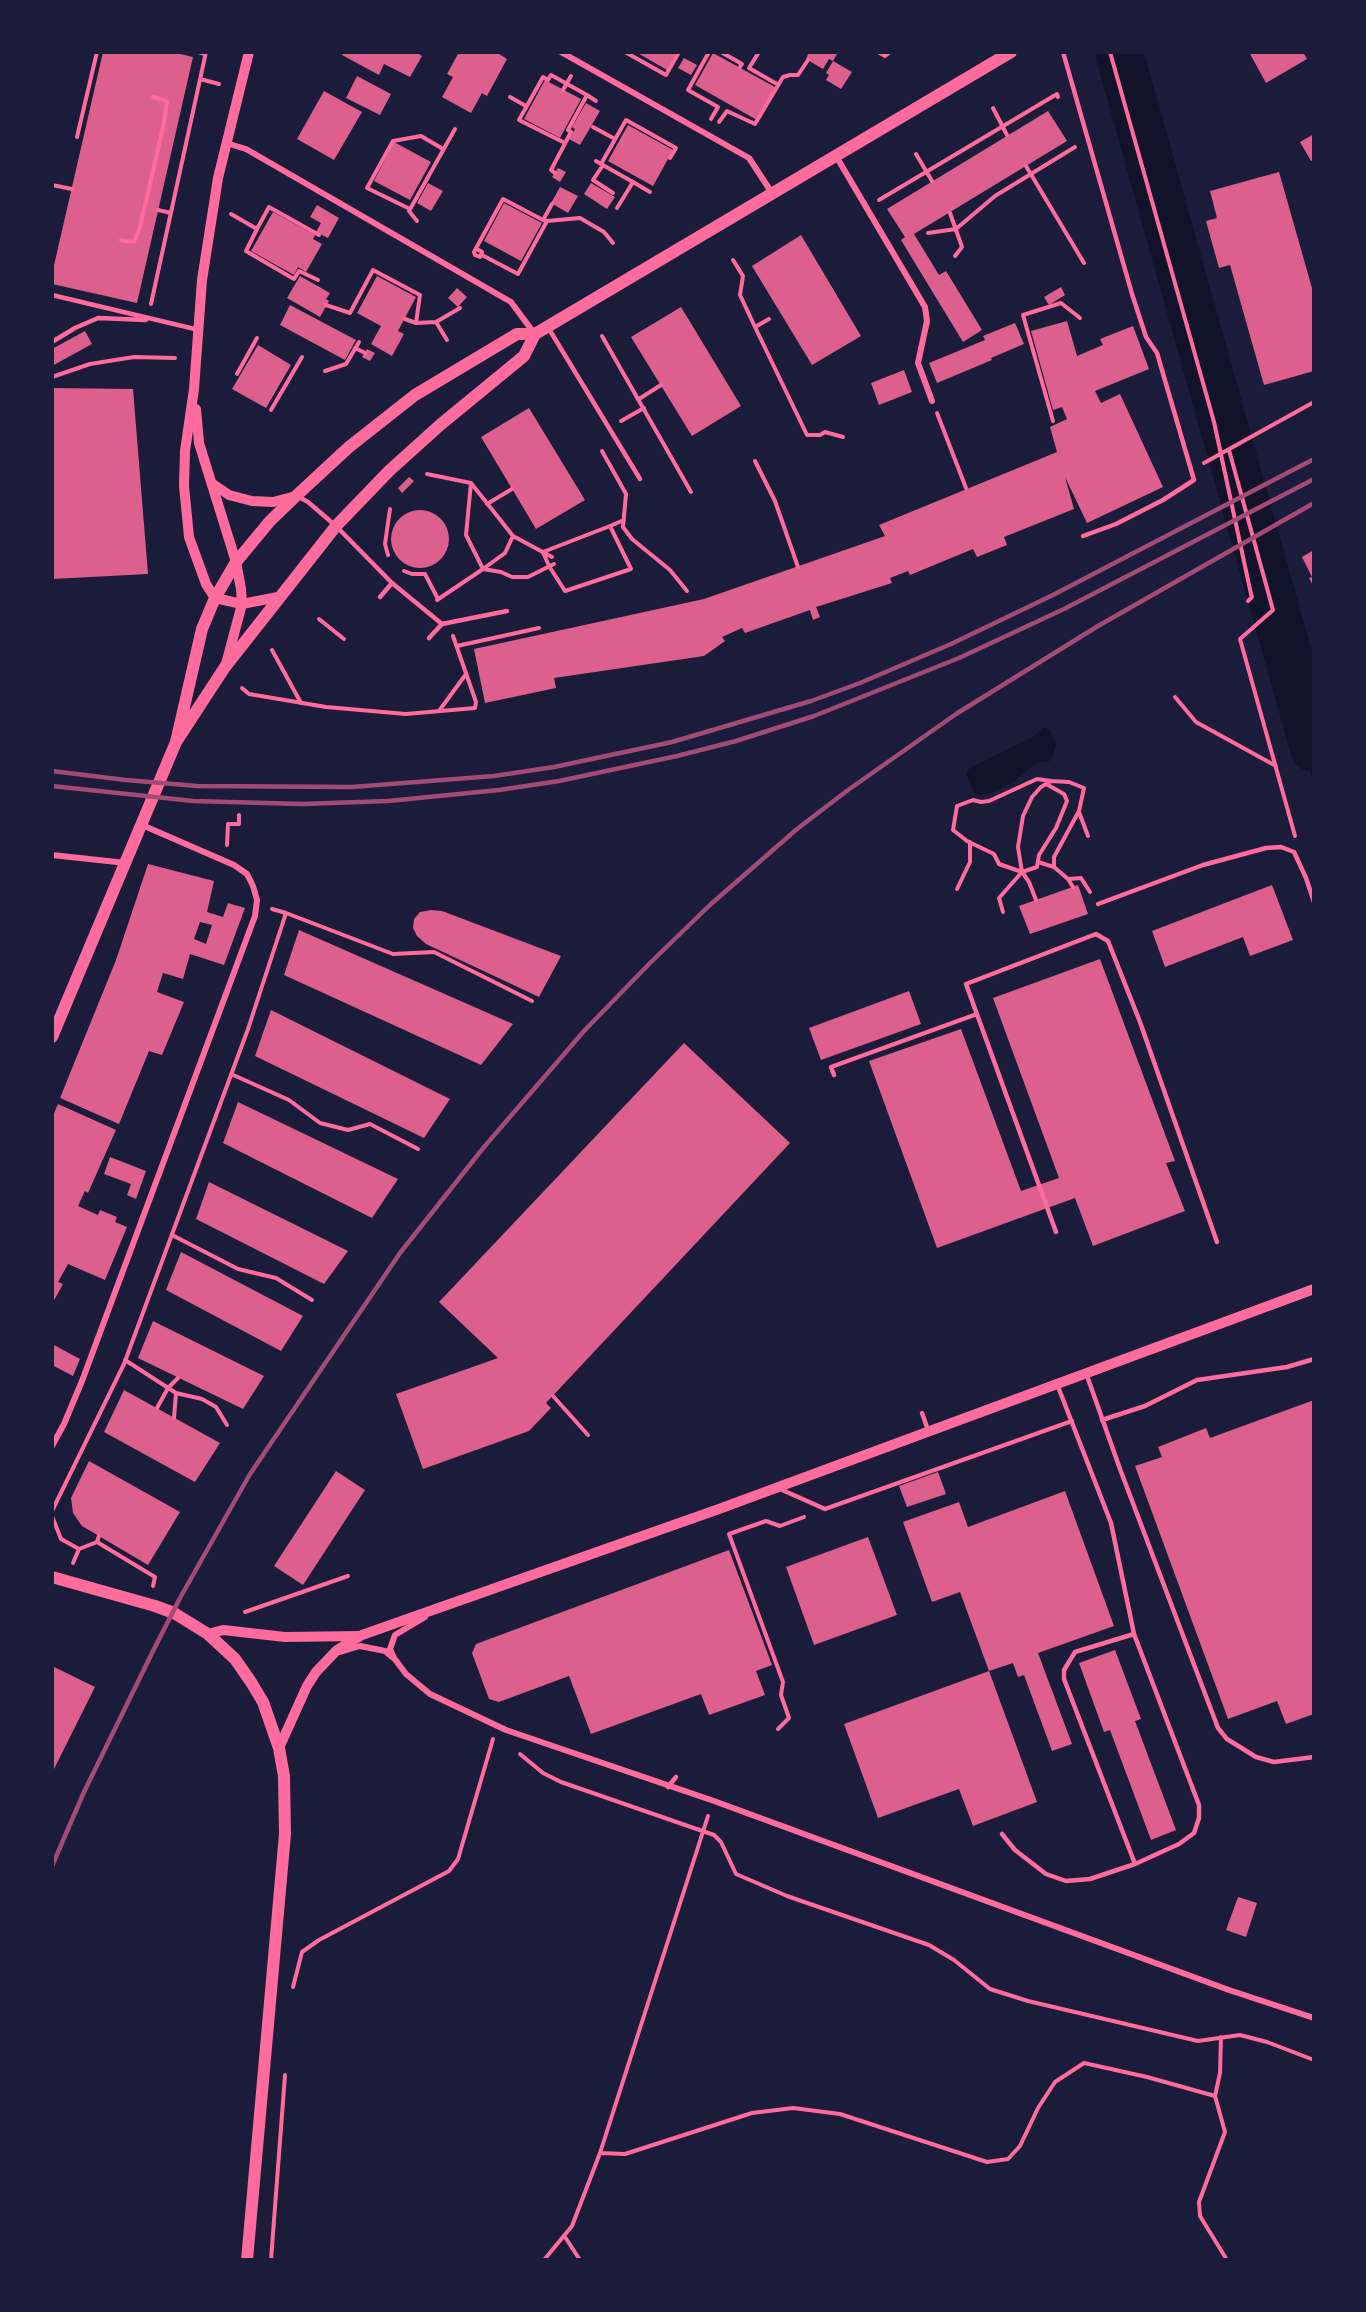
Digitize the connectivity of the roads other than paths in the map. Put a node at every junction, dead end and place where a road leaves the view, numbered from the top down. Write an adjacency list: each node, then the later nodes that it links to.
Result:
1 (249, 52): 6 (street)
2 (561, 52): 8 (street)
3 (1011, 52): 5 (main road)
4 (1063, 52): 21 (lane)
5 (997, 56): 7 (main road)
6 (226, 143): 12 (street); 13 (street)
7 (836, 155): 8 (main road); 16 (street)
8 (772, 193): 11 (main road)
9 (52, 295): 10 (lane)
10 (154, 320): 12 (lane); 14 (lane)
11 (547, 326): 13 (main road); 17 (lane)
12 (199, 330): 15 (street)
13 (536, 334): 19 (main road); 20 (main road)
14 (52, 342)
15 (194, 389): 18 (street); 26 (street)
16 (932, 401)
17 (640, 479)
18 (213, 484): 19 (street); 22 (street)
19 (296, 496): 20 (lane); 22 (main road)
20 (336, 526): 23 (lane); 24 (main road)
21 (1083, 536)
22 (236, 562): 26 (main road); 27 (street)
23 (392, 583): 25 (lane); 29 (lane)
24 (278, 597): 27 (street); 31 (main road)
25 (380, 597)
26 (215, 598): 27 (street); 32 (main road)
27 (242, 604): 31 (street)
28 (507, 610): 29 (lane)
29 (442, 624): 30 (lane)
30 (429, 638)
31 (225, 667): 32 (main road)
32 (176, 742): 33 (main road)
33 (142, 825): 35 (main road); 51 (street)
34 (52, 855): 35 (street)
35 (127, 864): 39 (main road)
36 (1314, 902): 37 (lane)
37 (1098, 904)
38 (977, 1014): 40 (lane); 41 (lane); 42 (lane)
39 (52, 1037)
40 (834, 1075)
41 (1056, 1232)
42 (1217, 1242)
43 (1314, 1289): 45 (street)
44 (1314, 1359): 48 (lane)
45 (1086, 1373): 46 (street); 48 (lane)
46 (1057, 1383): 49 (lane); 50 (street)
47 (922, 1413): 50 (lane)
48 (1102, 1420): 61 (lane)
49 (1072, 1421): 52 (lane); 56 (lane)
50 (928, 1431): 52 (street)
51 (52, 1446)
52 (775, 1487): 54 (street)
53 (52, 1577): 55 (main road)
54 (443, 1606): 57 (street); 59 (street)
55 (208, 1634): 57 (street); 60 (main road)
56 (1134, 1634): 65 (lane); 65 (lane)
57 (362, 1635): 58 (street)
58 (331, 1655): 59 (street); 60 (street)
59 (394, 1658): 63 (street)
60 (279, 1748): 67 (main road)
61 (1314, 1756)
62 (676, 1778): 63 (lane)
63 (668, 1787): 66 (street)
64 (1002, 1834): 65 (lane)
65 (1134, 1864)
66 (1314, 2018)
67 (247, 2259)

